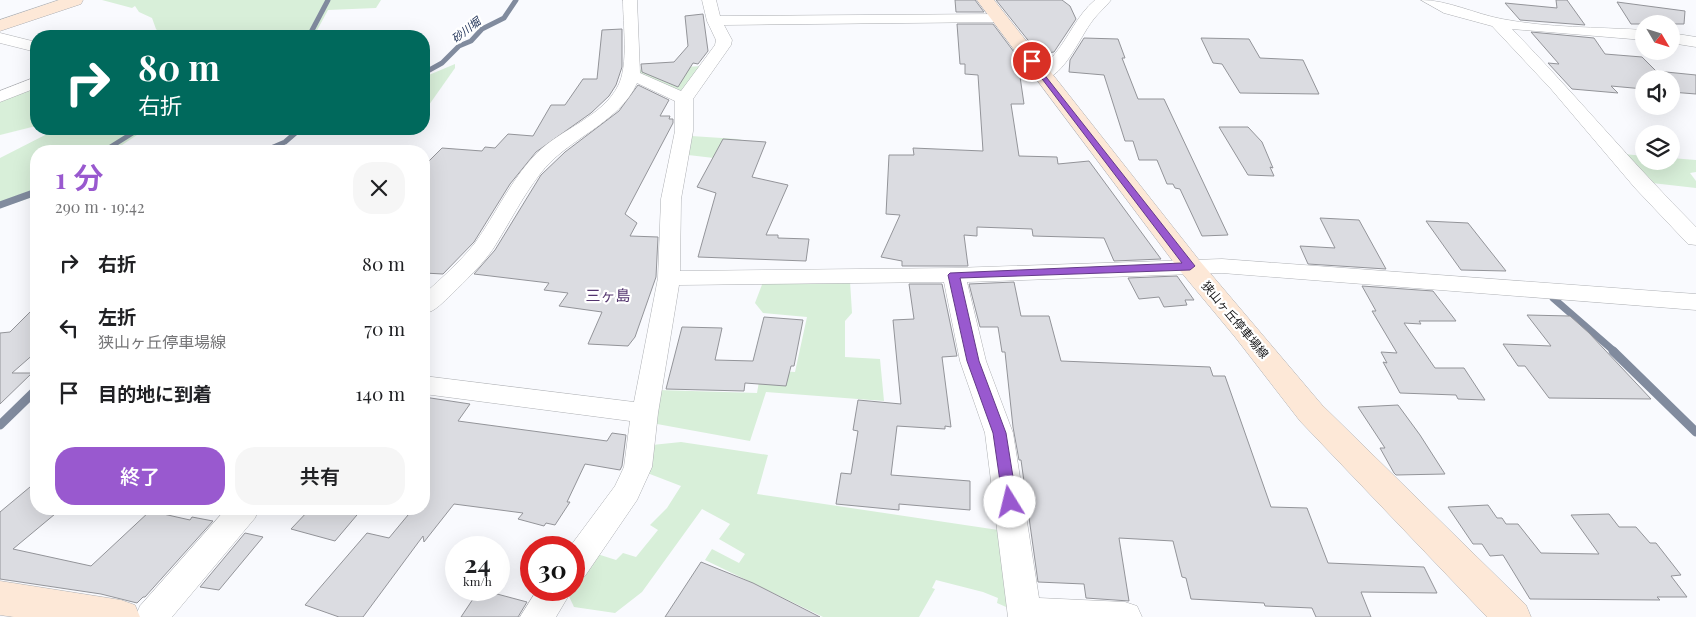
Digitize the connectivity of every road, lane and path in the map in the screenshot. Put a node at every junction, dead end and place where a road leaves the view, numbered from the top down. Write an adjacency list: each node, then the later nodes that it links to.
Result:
1 (75, 0): 9 (main road)
2 (630, 0): 15 (street)
3 (709, 0): 7 (street)
4 (1104, 0): 16 (street)
5 (1428, 0): 8 (street)
6 (992, 9): 7 (street); 16 (main road, 狭山ヶ丘停車場線)
7 (714, 22): 19 (street)
8 (1497, 22): 10 (street); 20 (street)
9 (0, 26)
10 (1635, 34)
11 (0, 38): 14 (street)
12 (1680, 39): 13 (street)
13 (1696, 42)
14 (30, 46)
15 (632, 75): 19 (street); 24 (street)
16 (1043, 76): 21 (main road, 狭山ヶ丘停車場線)
17 (30, 84): 18 (street)
18 (0, 97)
19 (684, 99): 23 (street)
20 (1696, 239)
21 (1190, 266): 22 (street); 25 (street); 37 (main road, 狭山ヶ丘停車場線)
22 (954, 275): 23 (street); 32 (street)
23 (669, 278): 27 (street)
24 (430, 300)
25 (1696, 302)
26 (430, 386): 27 (street)
27 (645, 413): 29 (street)
28 (239, 515): 34 (street)
29 (585, 551)
30 (0, 598): 33 (main road)
31 (548, 601): 35 (street)
32 (1025, 615): 36 (street)
33 (121, 617)
34 (152, 617)
35 (537, 617)
36 (1125, 617)
37 (1512, 617)

